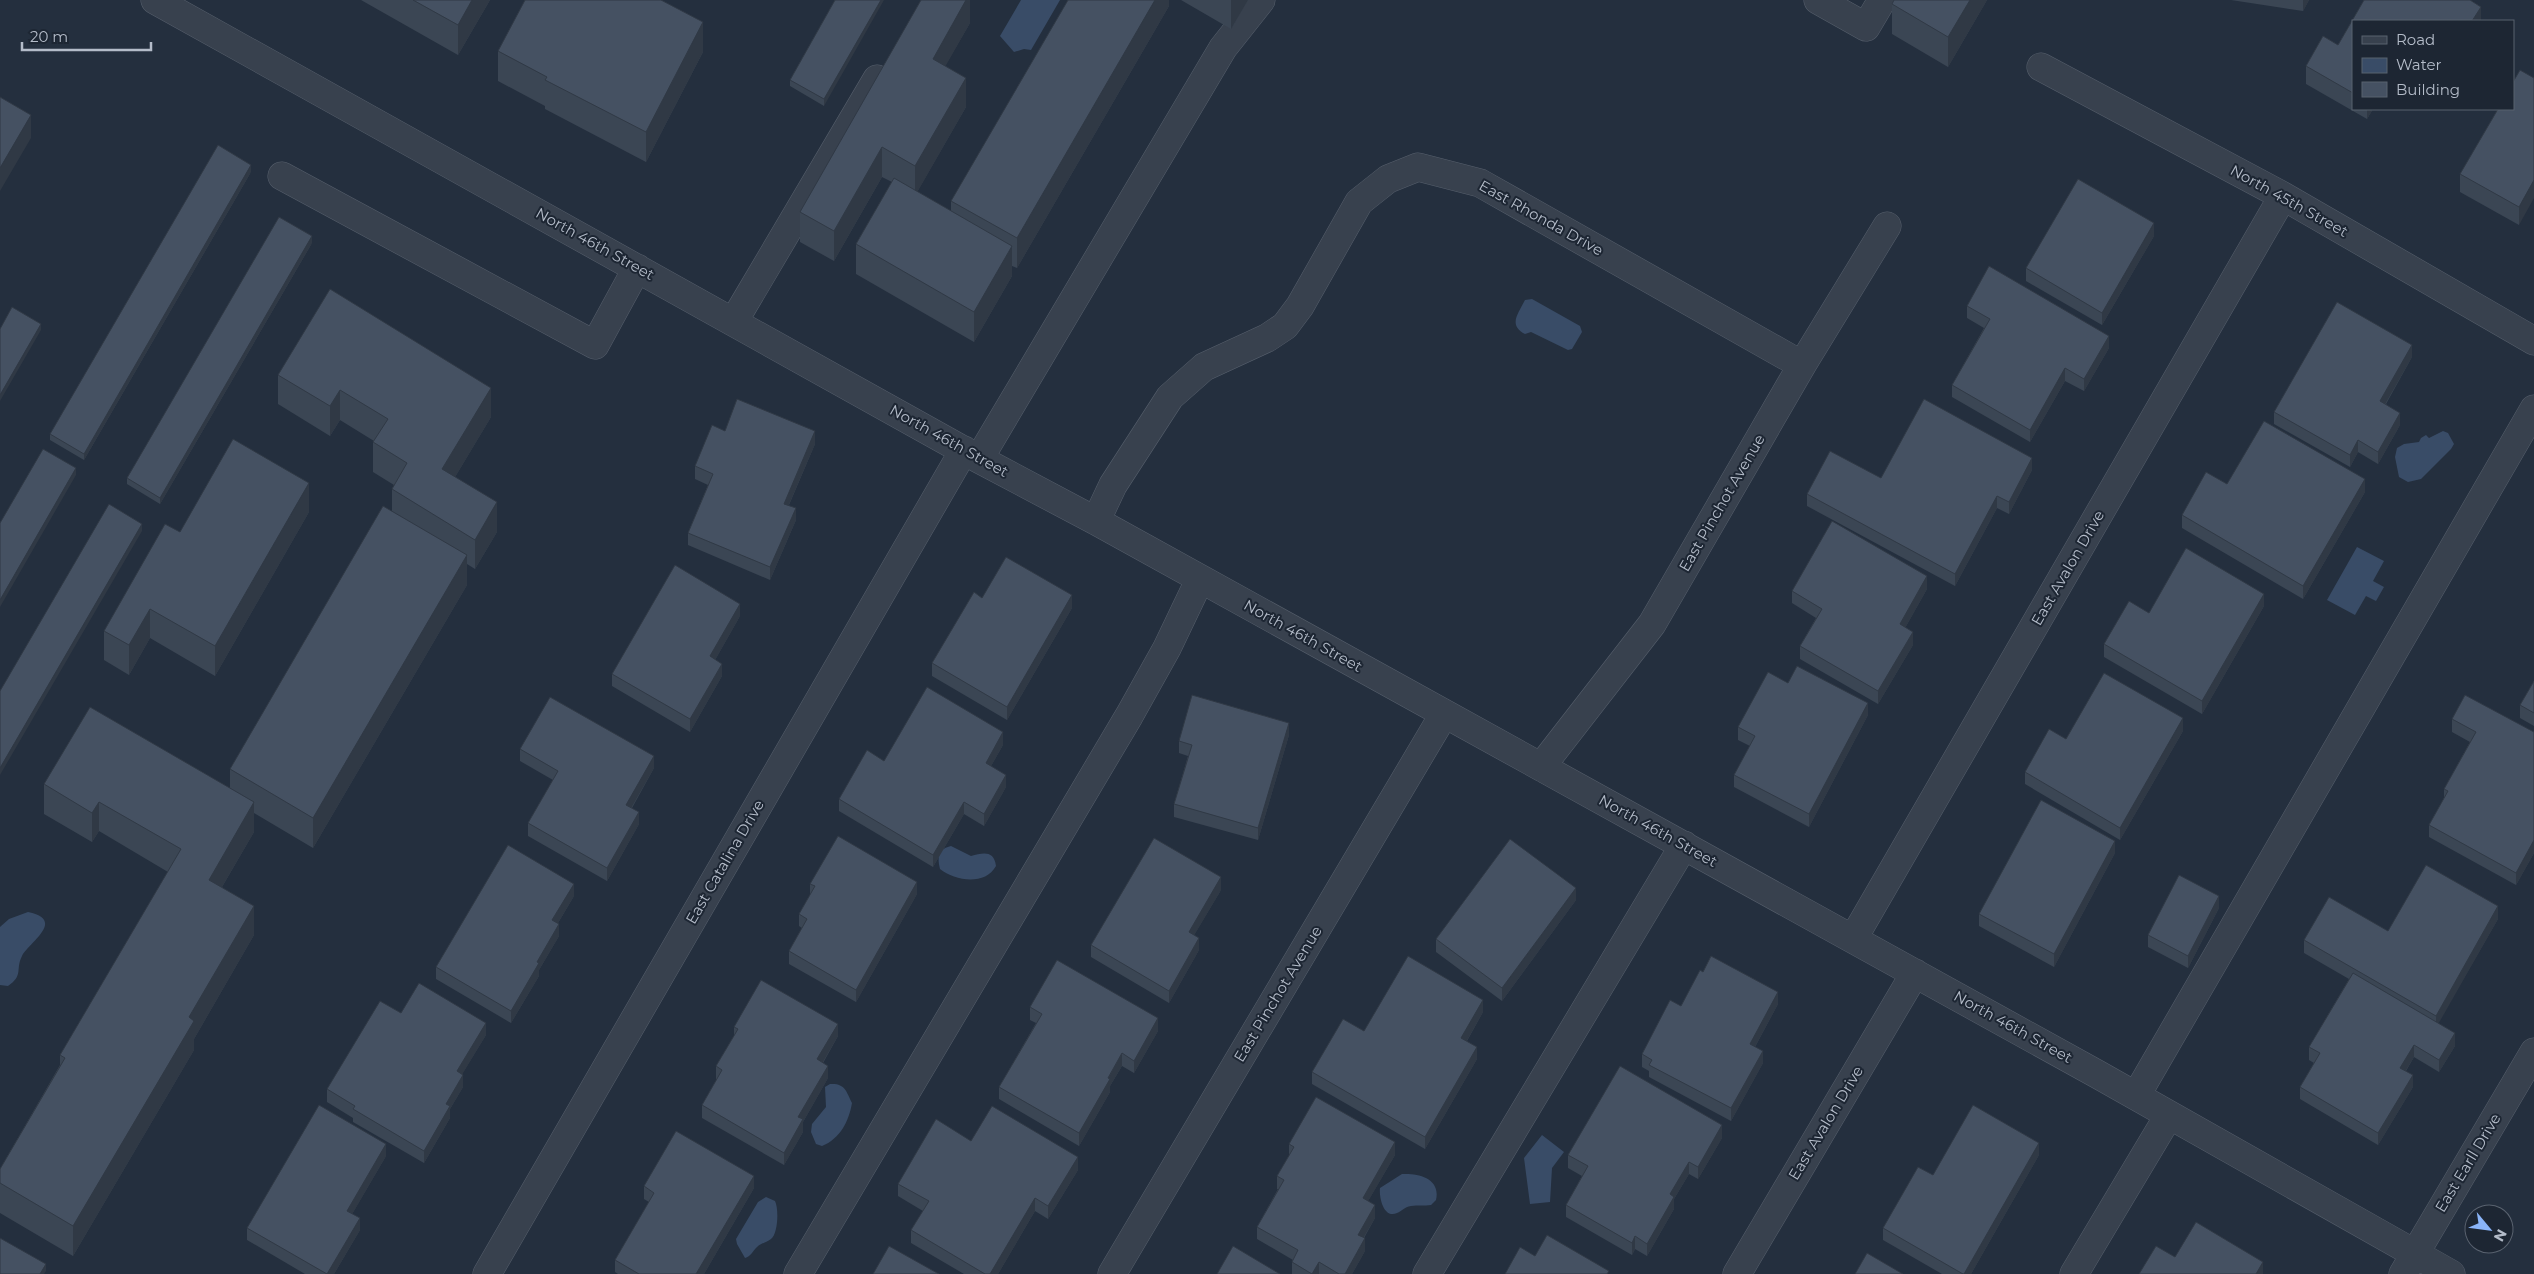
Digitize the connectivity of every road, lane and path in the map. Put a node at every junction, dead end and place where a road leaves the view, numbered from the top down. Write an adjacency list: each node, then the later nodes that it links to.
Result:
1 (155, 0): 10 (street, North 46th Street)
2 (1261, 0): 15 (street, East Catalina Drive)
3 (1818, 0): 4 (street)
4 (1882, 0)
5 (888, 59): 11 (street)
6 (2041, 67): 8 (street, North 45th Street)
7 (282, 176): 10 (street)
8 (2283, 196): 12 (street, North 45th Street); 21 (street, East Avalon Drive)
9 (1887, 226): 13 (street, East Pinchot Avenue)
10 (637, 268): 11 (street, North 46th Street)
11 (734, 321): 15 (street, North 46th Street)
12 (2534, 340)
13 (1802, 365): 16 (street, East Rhonda Drive); 19 (street, East Pinchot Avenue)
14 (2534, 409): 24 (street)
15 (972, 455): 16 (street, North 46th Street); 27 (street, East Catalina Drive)
16 (1096, 521): 17 (street, North 46th Street)
17 (1200, 579): 18 (street, North 46th Street); 28 (street)
18 (1444, 714): 19 (street, North 46th Street); 29 (street, East Pinchot Avenue)
19 (1541, 767): 20 (street, North 46th Street)
20 (1684, 845): 21 (street, North 46th Street); 30 (street)
21 (1853, 939): 22 (street, North 46th Street)
22 (1915, 973): 24 (street, North 46th Street); 31 (street, East Avalon Drive)
23 (2534, 1052): 26 (street, East Earll Drive)
24 (2136, 1096): 25 (street, North 46th Street)
25 (2169, 1114): 26 (street, North 46th Street); 32 (street)
26 (2409, 1264): 33 (street, North 46th Street)
27 (486, 1274)
28 (798, 1274)
29 (1112, 1274)
30 (1427, 1274)
31 (1737, 1274)
32 (2074, 1274)
33 (2451, 1274)

